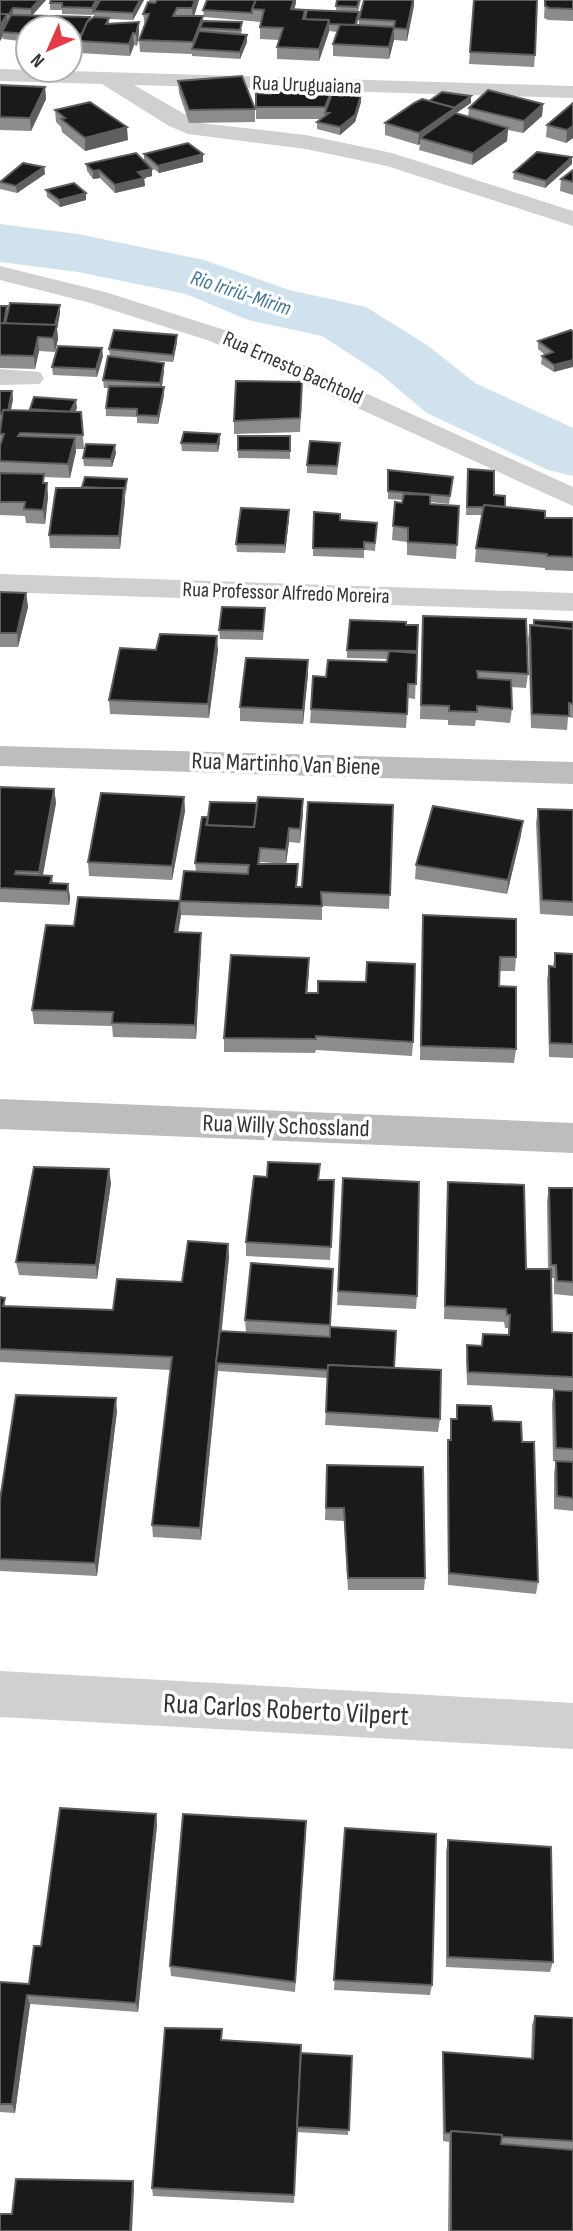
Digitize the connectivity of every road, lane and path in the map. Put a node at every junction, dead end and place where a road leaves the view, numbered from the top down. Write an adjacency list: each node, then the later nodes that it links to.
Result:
1 (0, 75): 2 (street, Rua Uruguaiana)
2 (108, 79): 3 (street, Rua Uruguaiana); 4 (street)
3 (573, 92)
4 (573, 219)
5 (0, 273): 8 (street, Rua Ernesto Bachtold)
6 (0, 377): 7 (street)
7 (31, 377)
8 (573, 498)
9 (0, 583): 10 (street, Rua Professor Alfredo Moreira)
10 (573, 602)
11 (0, 755): 12 (street, Rua Martinho Van Biene)
12 (573, 773)
13 (0, 1114): 14 (street, Rua Willy Schossland)
14 (573, 1138)
15 (0, 1694): 16 (street, Rua Carlos Roberto Vilpert)
16 (573, 1726)

